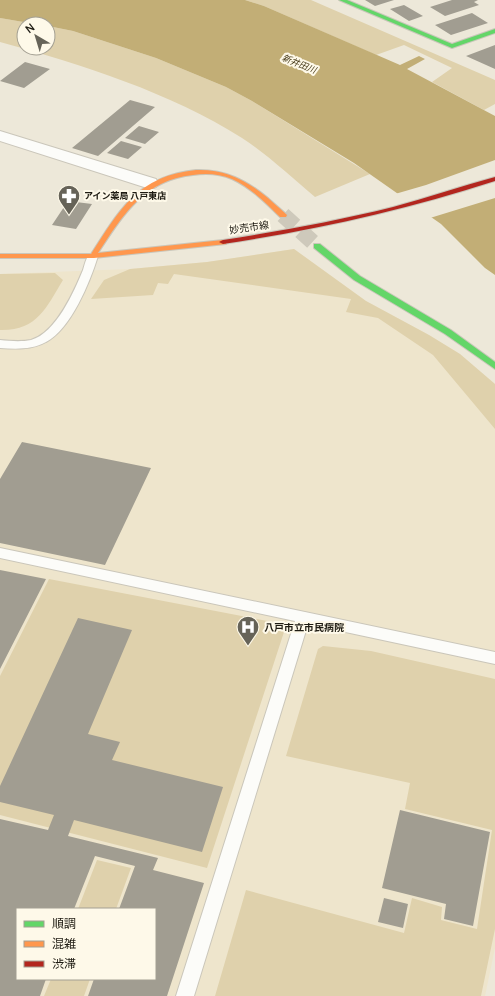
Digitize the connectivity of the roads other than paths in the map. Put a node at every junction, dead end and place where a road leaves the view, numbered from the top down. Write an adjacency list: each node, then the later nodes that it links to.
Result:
1 (342, 0): 2 (street)
2 (495, 31)
3 (0, 136): 5 (street)
4 (495, 179): 9 (street, 妙売市線)
5 (150, 183): 6 (street); 9 (street)
6 (283, 215)
7 (317, 246): 11 (street)
8 (0, 256): 9 (street, 妙売市線)
9 (93, 256): 10 (lane)
10 (0, 344)
11 (495, 366)
12 (0, 553): 13 (lane)
13 (303, 617): 14 (lane); 15 (lane)
14 (495, 658)
15 (185, 996)

